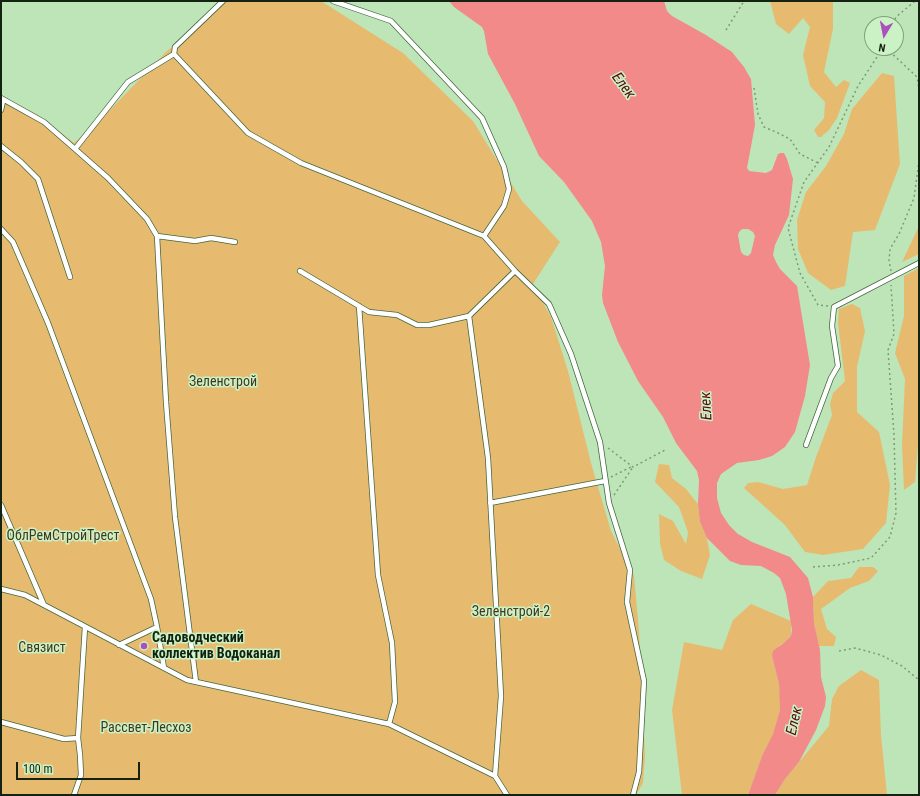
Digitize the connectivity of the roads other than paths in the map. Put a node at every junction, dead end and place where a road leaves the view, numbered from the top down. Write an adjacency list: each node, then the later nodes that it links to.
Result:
1 (223, 1): 3 (lane)
2 (333, 1): 10 (lane)
3 (174, 54): 7 (lane); 10 (lane)
4 (2, 100): 5 (lane); 7 (lane)
5 (1, 110)
6 (1, 146): 15 (lane)
7 (75, 149): 9 (lane)
8 (1, 228): 25 (lane)
9 (157, 236): 11 (lane); 28 (lane)
10 (484, 236): 14 (lane)
11 (235, 242)
12 (919, 263): 18 (lane)
13 (300, 271): 16 (lane)
14 (515, 271): 17 (lane); 19 (lane)
15 (70, 277)
16 (359, 306): 17 (lane); 30 (lane)
17 (470, 316): 20 (lane)
18 (806, 445)
19 (605, 480): 20 (lane); 35 (lane)
20 (490, 503): 32 (lane)
21 (1, 505): 23 (lane)
22 (1, 589): 23 (lane)
23 (44, 605): 24 (lane)
24 (85, 627): 26 (lane); 31 (lane)
25 (158, 627): 26 (lane); 27 (lane)
26 (119, 645): 27 (lane)
27 (164, 668): 28 (lane)
28 (196, 682): 30 (lane)
29 (1, 722): 31 (lane)
30 (389, 724): 32 (lane)
31 (78, 738): 33 (lane)
32 (495, 776): 34 (lane)
33 (74, 795)
34 (507, 795)
35 (633, 795)

